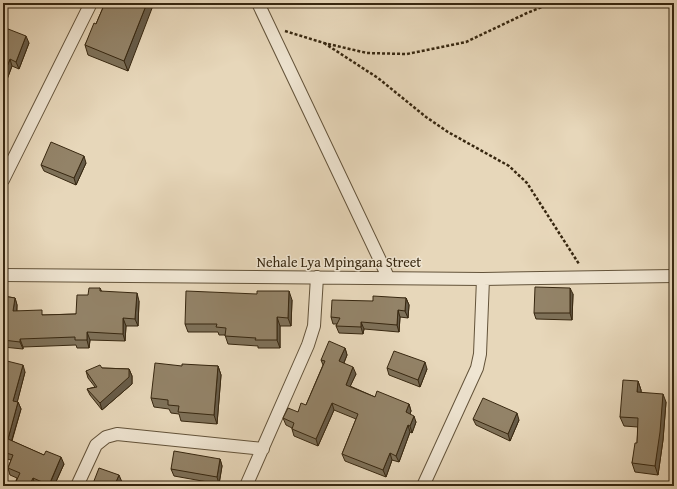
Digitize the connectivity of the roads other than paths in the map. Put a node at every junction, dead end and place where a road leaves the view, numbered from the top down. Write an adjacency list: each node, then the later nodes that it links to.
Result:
1 (91, 3): 3 (street)
2 (258, 3): 7 (street)
3 (3, 180)
4 (3, 275): 6 (street, Nehale Lya Mpingana Street)
5 (674, 276): 8 (street, Nehale Lya Mpingana Street)
6 (317, 277): 7 (street, Nehale Lya Mpingana Street); 9 (street)
7 (388, 277): 8 (street, Nehale Lya Mpingana Street)
8 (483, 279): 12 (street)
9 (263, 448): 10 (street); 11 (street)
10 (77, 486)
11 (246, 486)
12 (423, 486)

